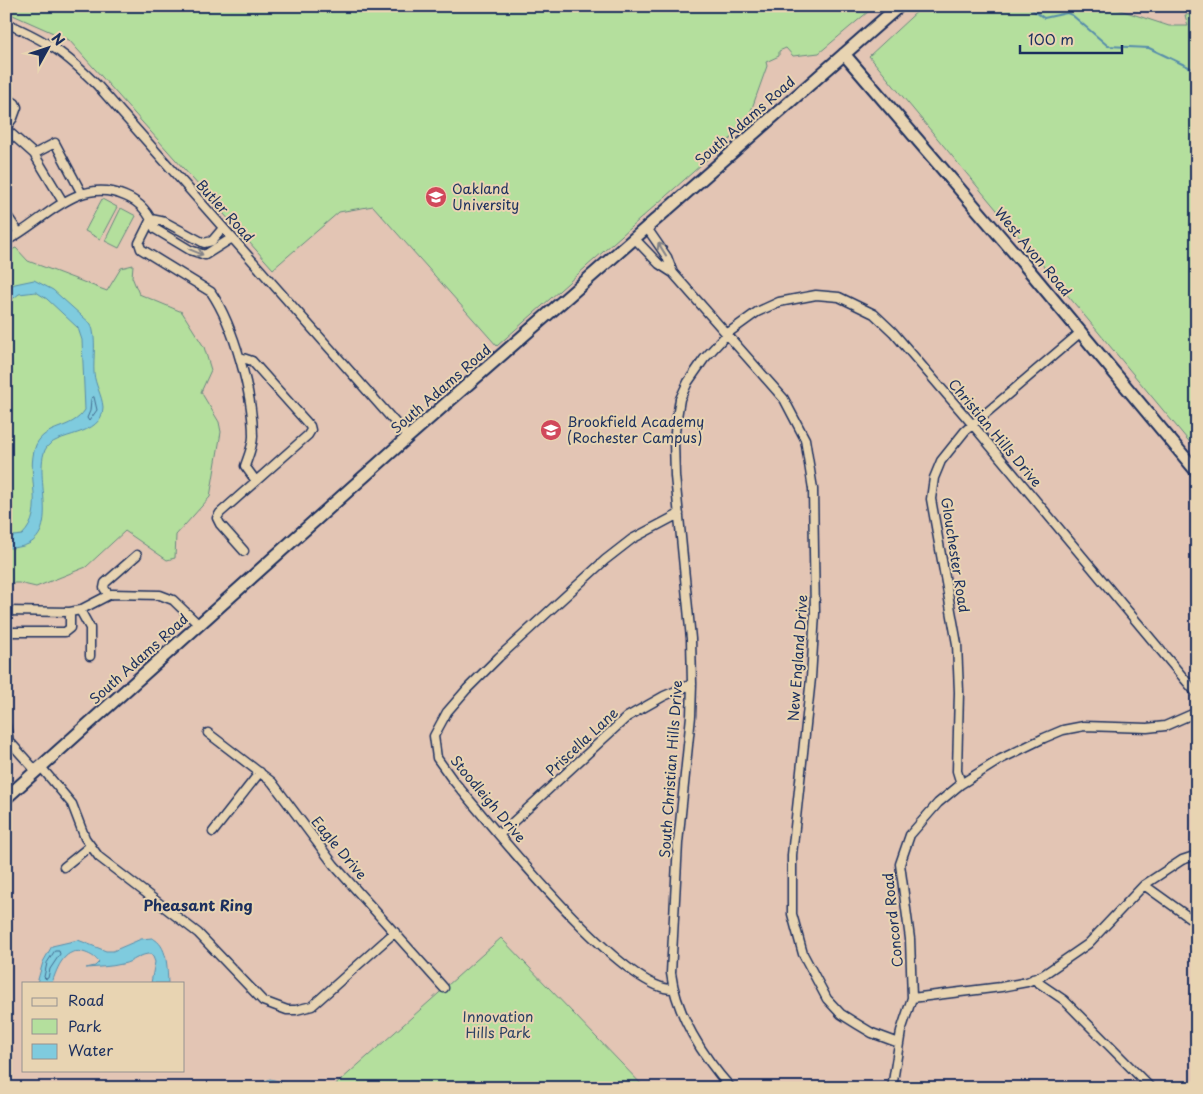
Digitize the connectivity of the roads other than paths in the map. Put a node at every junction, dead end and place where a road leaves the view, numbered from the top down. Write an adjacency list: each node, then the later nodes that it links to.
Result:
1 (900, 6): 3 (main road, South Adams Road)
2 (6, 23): 11 (street, Butler Road)
3 (844, 54): 12 (main road, South Adams Road); 18 (main road, West Avon Road)
4 (6, 98): 5 (street)
5 (6, 128): 6 (street)
6 (34, 154): 7 (street); 8 (street)
7 (82, 194): 8 (street); 10 (street)
8 (63, 202): 13 (street)
9 (6, 214): 13 (street)
10 (151, 219): 11 (street); 14 (street, one-way to 14); 20 (street)
11 (223, 228): 14 (street, Butler Road)
12 (647, 228): 15 (main road, South Adams Road); 17 (street, New England Drive, one-way to 12)
13 (19, 232): 16 (street)
14 (232, 238): 22 (street, Butler Road)
15 (635, 238): 17 (street, New England Drive); 22 (main road, South Adams Road)
16 (6, 240)
17 (673, 273): 19 (street, New England Drive)
18 (1081, 332): 21 (street, Glouchester Road); 23 (main road, West Avon Road)
19 (728, 333): 21 (street, Christian Hills Drive); 25 (street, South Christian Hills Drive); 57 (street, New England Drive)
20 (240, 357): 24 (street); 24 (street)
21 (972, 424): 36 (street, Christian Hills Drive); 43 (street, Glouchester Road)
22 (408, 437): 32 (main road, South Adams Road)
23 (1197, 472)
24 (256, 481): 26 (street)
25 (679, 514): 35 (street, South Christian Hills Drive); 46 (street, Stoodleigh Drive)
26 (244, 551)
27 (137, 555): 28 (street)
28 (108, 594): 29 (street); 32 (street)
29 (80, 610): 31 (street); 34 (street)
30 (6, 611): 31 (street)
31 (70, 612): 33 (street)
32 (198, 626): 41 (main road, South Adams Road)
33 (6, 632)
34 (90, 656)
35 (692, 684): 46 (street, Priscella Lane); 55 (street, South Christian Hills Drive)
36 (1197, 694)
37 (1197, 712): 43 (street, Concord Road)
38 (6, 726): 40 (street)
39 (208, 733): 42 (street, Eagle Drive)
40 (8, 741): 41 (street)
41 (38, 769): 44 (main road, South Adams Road); 47 (street)
42 (260, 772): 45 (street); 52 (street, Eagle Drive)
43 (961, 784): 56 (street, Concord Road)
44 (6, 798)
45 (213, 832)
46 (500, 834): 55 (street, Stoodleigh Drive)
47 (90, 846): 49 (street); 52 (street)
48 (1197, 854): 50 (street)
49 (64, 867)
50 (1144, 885): 51 (street); 53 (street)
51 (1197, 923)
52 (395, 932): 54 (street, Eagle Drive)
53 (1033, 980): 56 (street); 60 (street)
54 (444, 988)
55 (673, 989): 58 (street, South Christian Hills Drive)
56 (912, 998): 57 (street, Concord Road)
57 (899, 1043): 59 (street, Concord Road)
58 (731, 1088)
59 (892, 1088)
60 (1151, 1088)

